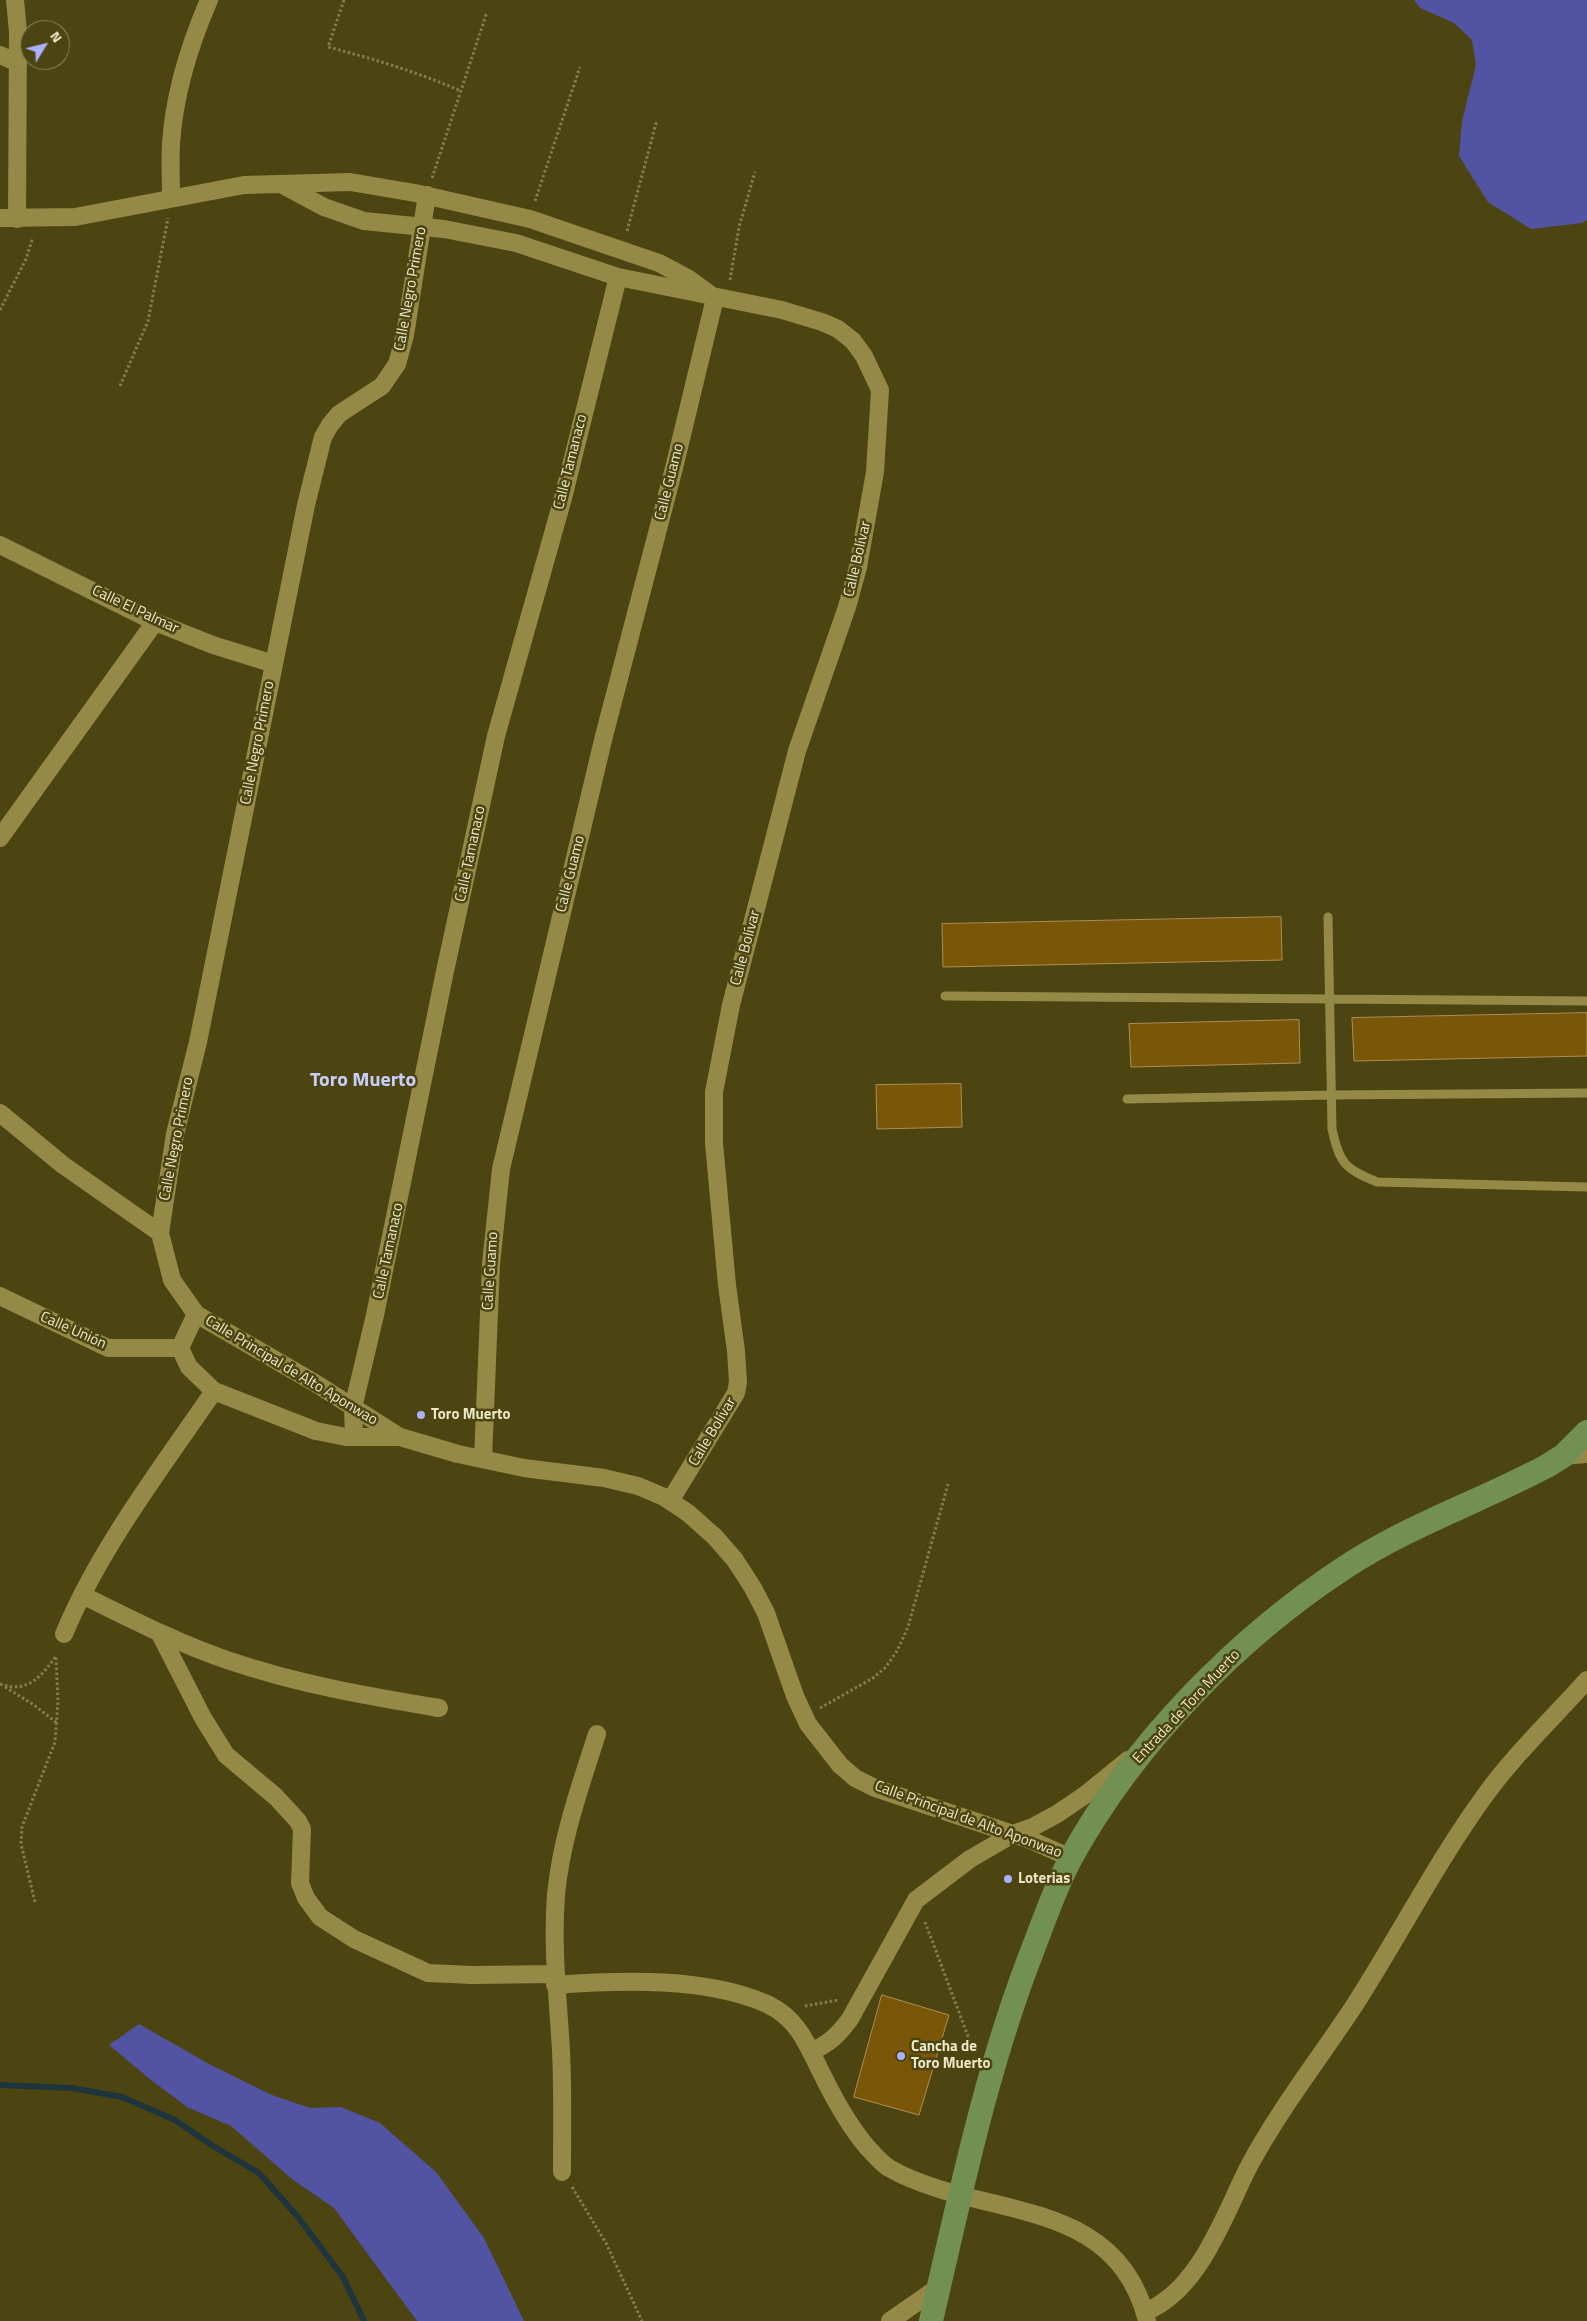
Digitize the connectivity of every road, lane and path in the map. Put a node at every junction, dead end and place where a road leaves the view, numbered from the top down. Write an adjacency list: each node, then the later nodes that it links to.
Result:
1 (16, 0): 6 (street)
2 (209, 0): 13 (street)
3 (344, 0): 8 (path)
4 (487, 12): 8 (path)
5 (0, 55): 6 (street)
6 (18, 62): 15 (street)
7 (580, 67): 16 (path)
8 (461, 91): 12 (path)
9 (657, 120): 19 (path)
10 (755, 172): 22 (path)
11 (280, 184): 12 (street); 13 (street); 17 (street)
12 (427, 195): 16 (street); 17 (street, Calle Negro Primero)
13 (171, 198): 14 (street); 24 (path)
14 (40, 218): 15 (street); 23 (path)
15 (9, 219)
16 (530, 219): 18 (street)
17 (423, 227): 20 (street); 27 (street, Calle Negro Primero)
18 (583, 237): 19 (street); 20 (street)
19 (622, 249): 22 (street)
20 (577, 263): 21 (street)
21 (618, 277): 22 (street); 43 (street, Calle Tamanaco)
22 (721, 299): 49 (street, Calle Guamo); 51 (street, Calle Bolívar)
23 (0, 310)
24 (120, 386)
25 (0, 545): 26 (street, Calle El Palmar)
26 (155, 622): 27 (street, Calle El Palmar); 28 (street)
27 (274, 664): 38 (street, Calle Negro Primero)
28 (0, 838)
29 (1328, 917): 31 (lane)
30 (946, 996): 31 (lane)
31 (1329, 999): 32 (lane); 34 (lane)
32 (1587, 1000)
33 (1587, 1093): 34 (lane)
34 (1331, 1094): 35 (lane); 37 (lane)
35 (1127, 1099)
36 (0, 1113): 38 (street)
37 (1587, 1187)
38 (160, 1233): 40 (street, Calle Negro Primero)
39 (0, 1296): 41 (street, Calle Unión)
40 (196, 1314): 41 (street, Calle Principal de Alto Aponwao); 43 (street, Calle Principal de Alto Aponwao)
41 (180, 1348): 42 (street, Calle Principal de Alto Aponwao)
42 (214, 1391): 45 (street, Calle Principal de Alto Aponwao); 52 (street)
43 (353, 1408): 45 (street, Calle Tamanaco); 46 (street, Calle Principal de Alto Aponwao)
44 (1587, 1432): 48 (street, Entrada de Toro Muerto)
45 (354, 1437): 46 (street, Calle Principal de Alto Aponwao)
46 (400, 1437): 49 (street, Calle Principal de Alto Aponwao)
47 (1587, 1454): 48 (street)
48 (1563, 1456): 60 (street, Entrada de Toro Muerto)
49 (483, 1459): 51 (street, Calle Principal de Alto Aponwao)
50 (948, 1484): 59 (path)
51 (670, 1501): 59 (street, Calle Principal de Alto Aponwao)
52 (82, 1595): 53 (street); 54 (street)
53 (159, 1632): 58 (street); 67 (street)
54 (64, 1634): 55 (path)
55 (56, 1656): 57 (path); 61 (path)
56 (1587, 1680): 75 (street)
57 (1, 1685): 61 (path)
58 (439, 1708)
59 (804, 1716): 63 (street, Calle Principal de Alto Aponwao)
60 (1170, 1721): 63 (street); 64 (street, Entrada de Toro Muerto)
61 (58, 1724): 66 (path)
62 (598, 1734): 67 (street)
63 (1013, 1834): 64 (street, Calle Principal de Alto Aponwao); 65 (street)
64 (1071, 1858): 73 (street, Entrada de Toro Muerto)
65 (916, 1900): 68 (street); 71 (path)
66 (35, 1902)
67 (554, 1979): 69 (street); 72 (street)
68 (868, 1986): 69 (path); 70 (street)
69 (767, 2004): 70 (street)
70 (812, 2051): 73 (street)
71 (976, 2060)
72 (562, 2172): 76 (path)
73 (961, 2196): 74 (street, Entrada de Toro Muerto); 75 (street)
74 (939, 2287): 77 (street); 78 (street, Entrada de Toro Muerto)
75 (1146, 2316)
76 (642, 2321)
77 (890, 2321)
78 (930, 2321)

